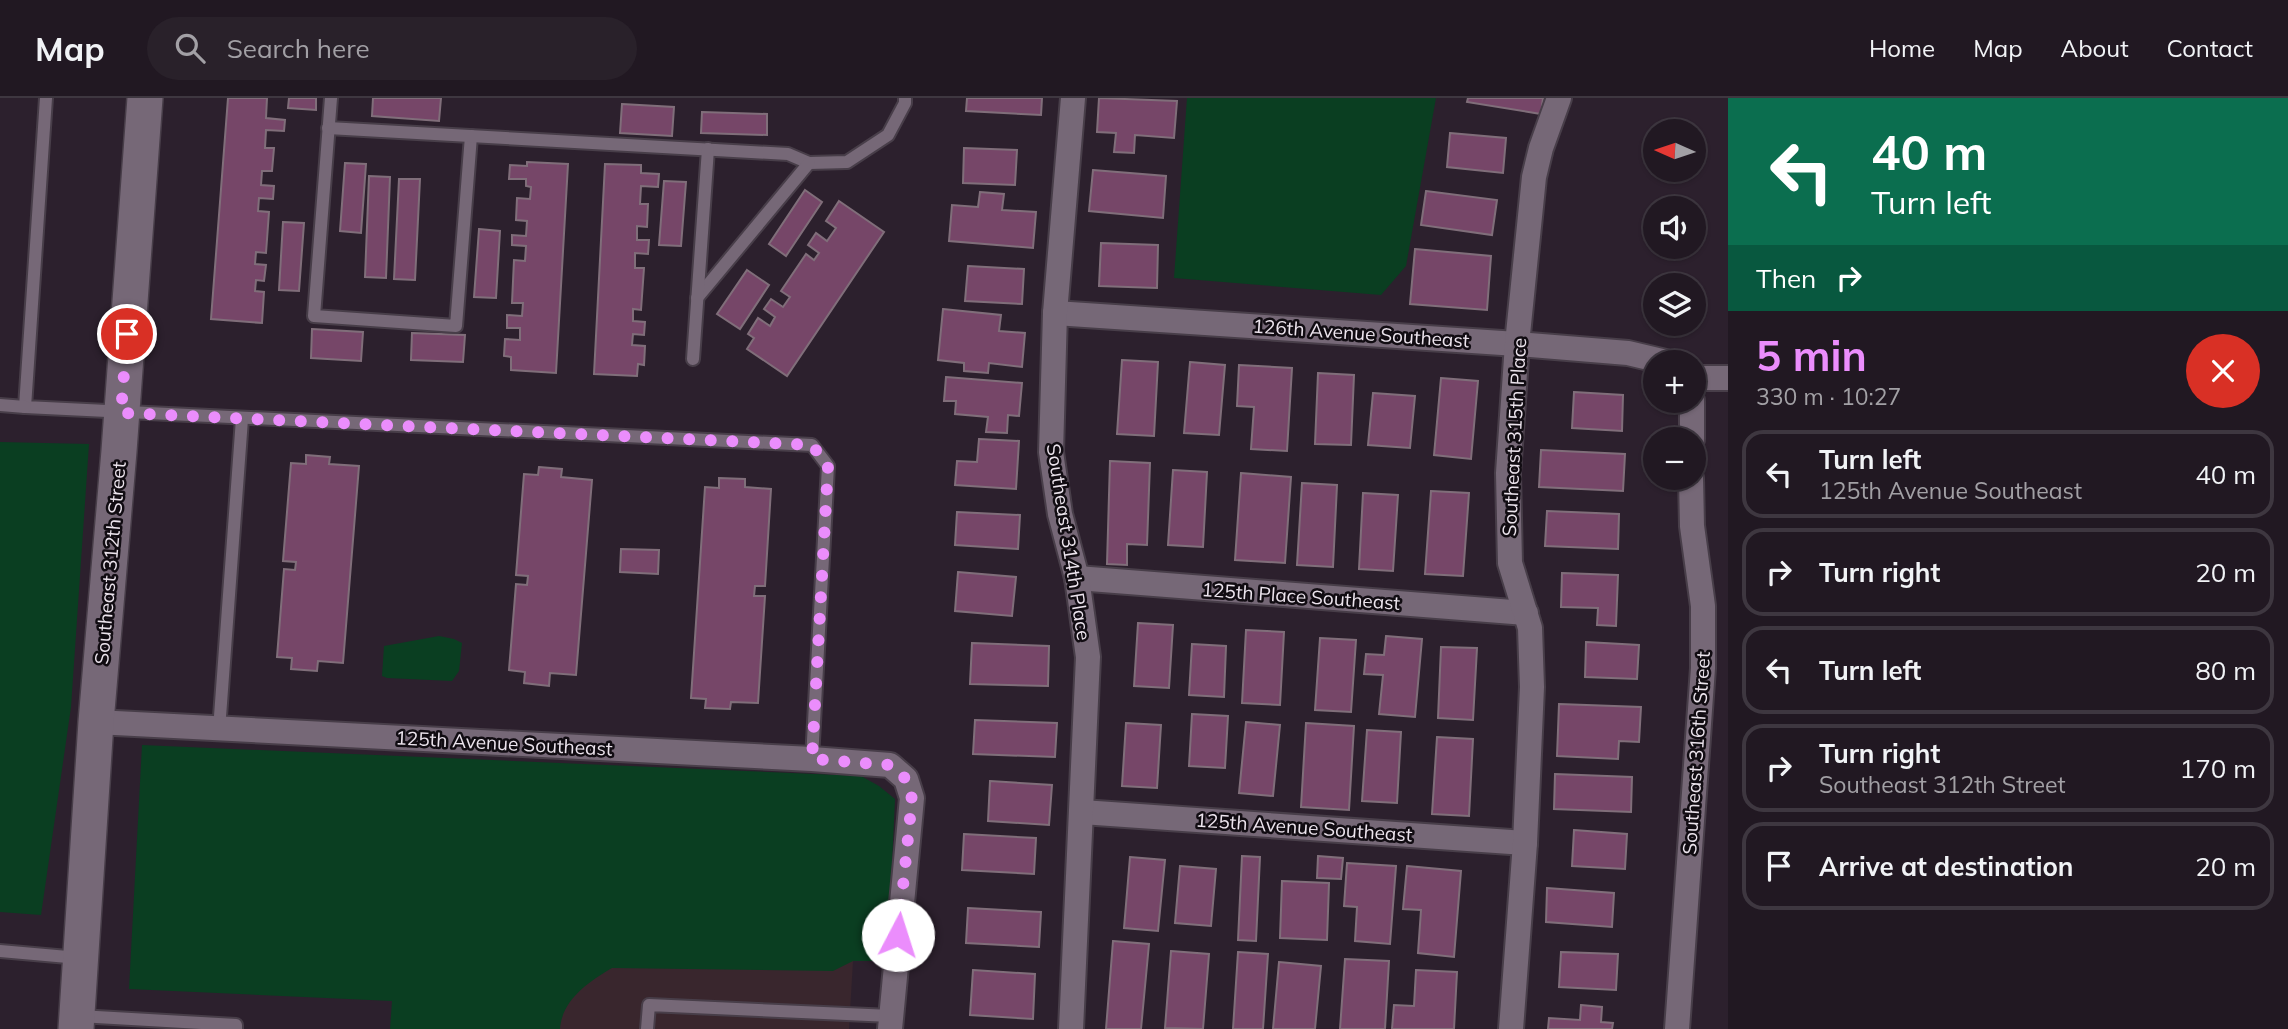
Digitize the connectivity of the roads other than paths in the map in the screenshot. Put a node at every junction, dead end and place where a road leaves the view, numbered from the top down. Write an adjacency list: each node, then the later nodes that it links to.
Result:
1 (46, 98): 19 (lane)
2 (145, 98): 20 (main road, Southeast 312th Street)
3 (331, 98): 7 (lane)
4 (905, 98): 10 (lane)
5 (1073, 98): 12 (street, Southeast 314th Place)
6 (1559, 98): 13 (street, Southeast 315th Place)
7 (328, 128): 8 (lane); 8 (lane)
8 (471, 136): 9 (lane)
9 (708, 149): 10 (lane); 11 (lane)
10 (809, 163): 11 (lane)
11 (697, 298): 15 (lane)
12 (1055, 313): 13 (street, 126th Avenue Southeast); 23 (street, Southeast 314th Place)
13 (1517, 344): 14 (street, 126th Avenue Southeast); 24 (street, Southeast 315th Place)
14 (1643, 357)
15 (693, 359)
16 (1706, 378): 17 (street)
17 (1728, 378)
18 (0, 405): 19 (lane)
19 (25, 407): 20 (lane)
20 (121, 413): 21 (lane); 25 (main road, Southeast 312th Street)
21 (242, 419): 26 (lane); 27 (lane)
22 (1691, 490): 38 (street, Southeast 316th Street)
23 (1077, 578): 24 (street, 125th Place Southeast); 28 (street, Southeast 314th Place)
24 (1526, 613): 29 (street, Southeast 315th Place)
25 (96, 722): 26 (street, 125th Avenue Southeast); 31 (main road, Southeast 312th Street)
26 (219, 730): 27 (street, 125th Avenue Southeast)
27 (812, 759): 33 (street, 125th Avenue Southeast)
28 (1082, 812): 29 (street, 125th Avenue Southeast); 36 (street, Southeast 314th Place)
29 (1525, 842): 37 (street, Southeast 315th Place)
30 (0, 951): 31 (lane)
31 (79, 958): 32 (main road, Southeast 312th Street)
32 (76, 1022): 34 (lane)
33 (890, 1023): 35 (lane)
34 (236, 1029)
35 (647, 1029)
36 (1071, 1029)
37 (1511, 1029)
38 (1677, 1029)

